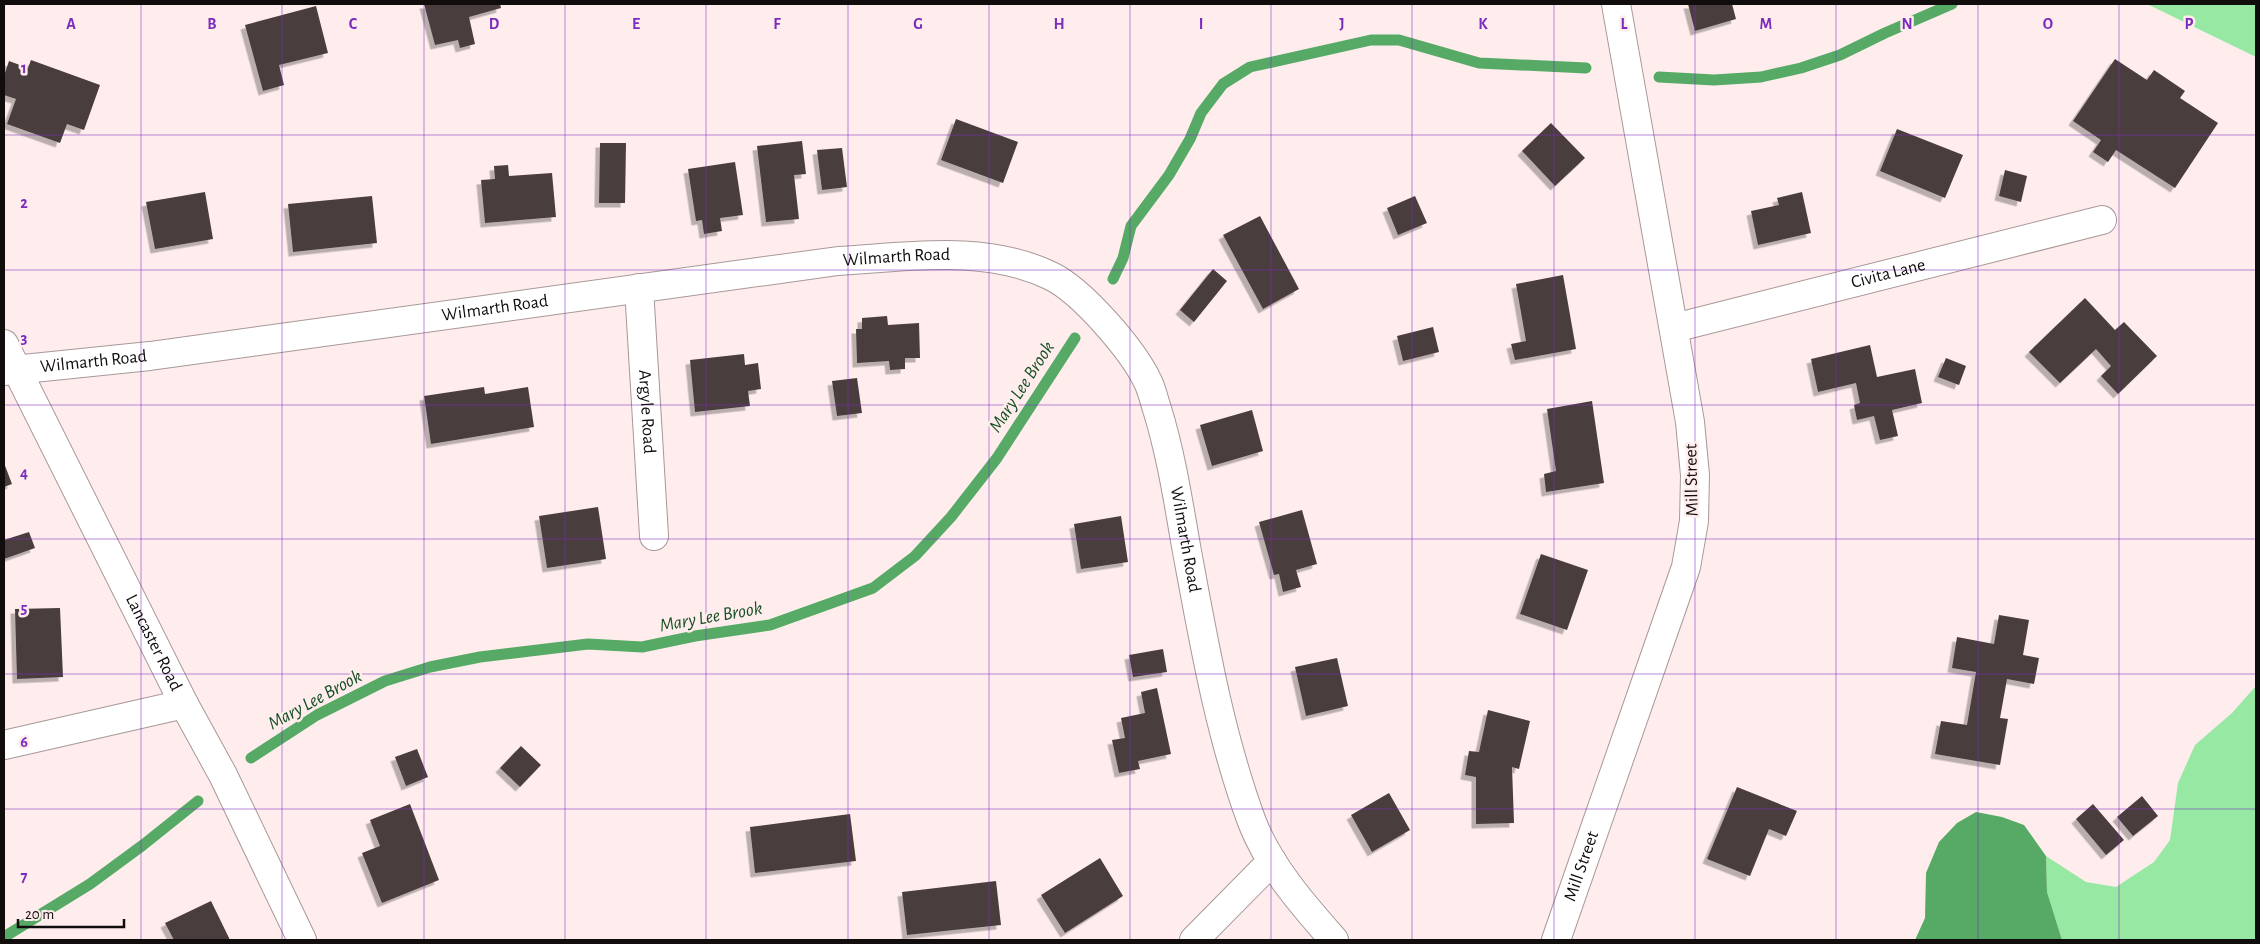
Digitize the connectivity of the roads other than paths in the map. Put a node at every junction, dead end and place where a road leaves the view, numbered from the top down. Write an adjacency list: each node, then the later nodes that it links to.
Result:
1 (1616, 4): 4 (street, Mill Street)
2 (2102, 220): 4 (street, Civita Lane)
3 (639, 288): 6 (street, Wilmarth Road); 7 (street, Argyle Road); 10 (street, Wilmarth Road)
4 (1674, 328): 14 (street, Mill Street)
5 (4, 344): 6 (street, Lancaster Road)
6 (10, 370): 8 (street, Lancaster Road)
7 (654, 536)
8 (184, 704): 9 (street); 11 (street, Lancaster Road)
9 (4, 745)
10 (1272, 861): 12 (street); 13 (street, Wilmarth Road)
11 (302, 940)
12 (1194, 940)
13 (1334, 940)
14 (1556, 940)

